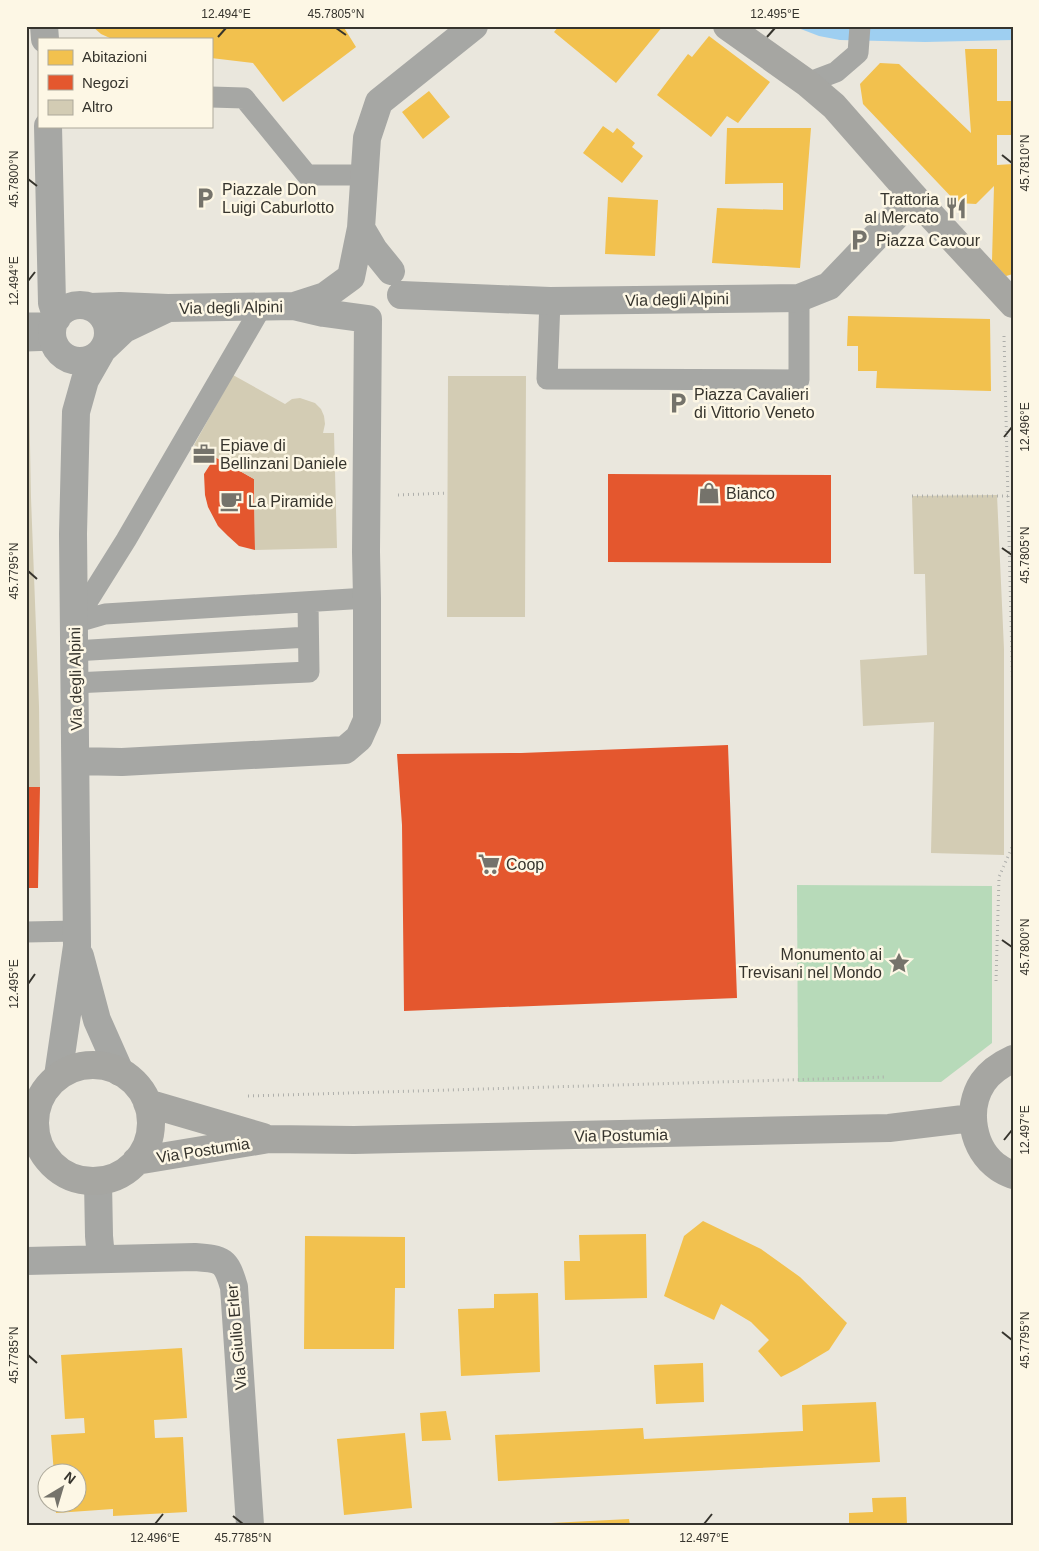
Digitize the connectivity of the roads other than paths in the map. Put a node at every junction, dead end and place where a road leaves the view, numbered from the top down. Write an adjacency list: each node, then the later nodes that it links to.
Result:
1 (474, 26): 7 (street)
2 (727, 26): 4 (main road)
3 (860, 26): 4 (lane)
4 (807, 83): 8 (main road)
5 (212, 97): 7 (lane)
6 (48, 128): 20 (street)
7 (364, 175): 9 (street)
8 (914, 197): 12 (street, Via degli Alpini); 14 (main road)
9 (362, 228): 10 (street); 11 (street)
10 (351, 277): 11 (street, Via degli Alpini); 16 (street, Via degli Alpini); 18 (street)
11 (396, 283): 13 (street, Via degli Alpini); 18 (street, Via degli Alpini)
12 (798, 298): 13 (street, Via degli Alpini); 13 (lane)
13 (550, 301)
14 (1013, 304)
15 (262, 306): 16 (street, Via degli Alpini); 17 (street, Via degli Alpini); 26 (lane)
16 (294, 306): 18 (street, Via degli Alpini)
17 (168, 308): 20 (street, Via degli Alpini); 22 (street, Via degli Alpini)
18 (368, 319): 24 (street)
19 (26, 323): 20 (lane)
20 (68, 325): 21 (lane); 22 (street, Via degli Alpini); 22 (street, Via degli Alpini); 23 (street, Via degli Alpini)
21 (26, 341)
22 (102, 350): 23 (street, Via degli Alpini)
23 (76, 412): 26 (street, Via degli Alpini)
24 (368, 598): 25 (lane); 30 (street)
25 (308, 602): 26 (lane); 27 (lane)
26 (74, 623): 28 (street, Via degli Alpini)
27 (308, 637): 28 (lane); 29 (lane)
28 (74, 652): 29 (street, Via degli Alpini)
29 (74, 683): 30 (street, Via degli Alpini)
30 (76, 761): 32 (street, Via degli Alpini)
31 (26, 932): 32 (lane)
32 (77, 939): 34 (street, Via degli Alpini); 35 (street, Via degli Alpini)
33 (1013, 1059): 37 (main road)
34 (120, 1072): 35 (main road, Via Postumia); 36 (main road, Via Postumia)
35 (42, 1091): 41 (main road, Via Postumia)
36 (147, 1103): 38 (main road, Via Postumia); 39 (main road, Via Postumia)
37 (972, 1118): 38 (main road, Via Postumia); 42 (main road)
38 (269, 1139): 39 (main road, Via Postumia)
39 (136, 1161): 43 (main road, Via Postumia)
40 (26, 1163): 41 (main road, Via Postumia)
41 (55, 1167): 43 (main road, Via Postumia)
42 (1013, 1175)
43 (98, 1180): 44 (street)
44 (101, 1258): 45 (street, Via Giulio Erler); 46 (street, Via Giulio Erler)
45 (26, 1261)
46 (250, 1525)

